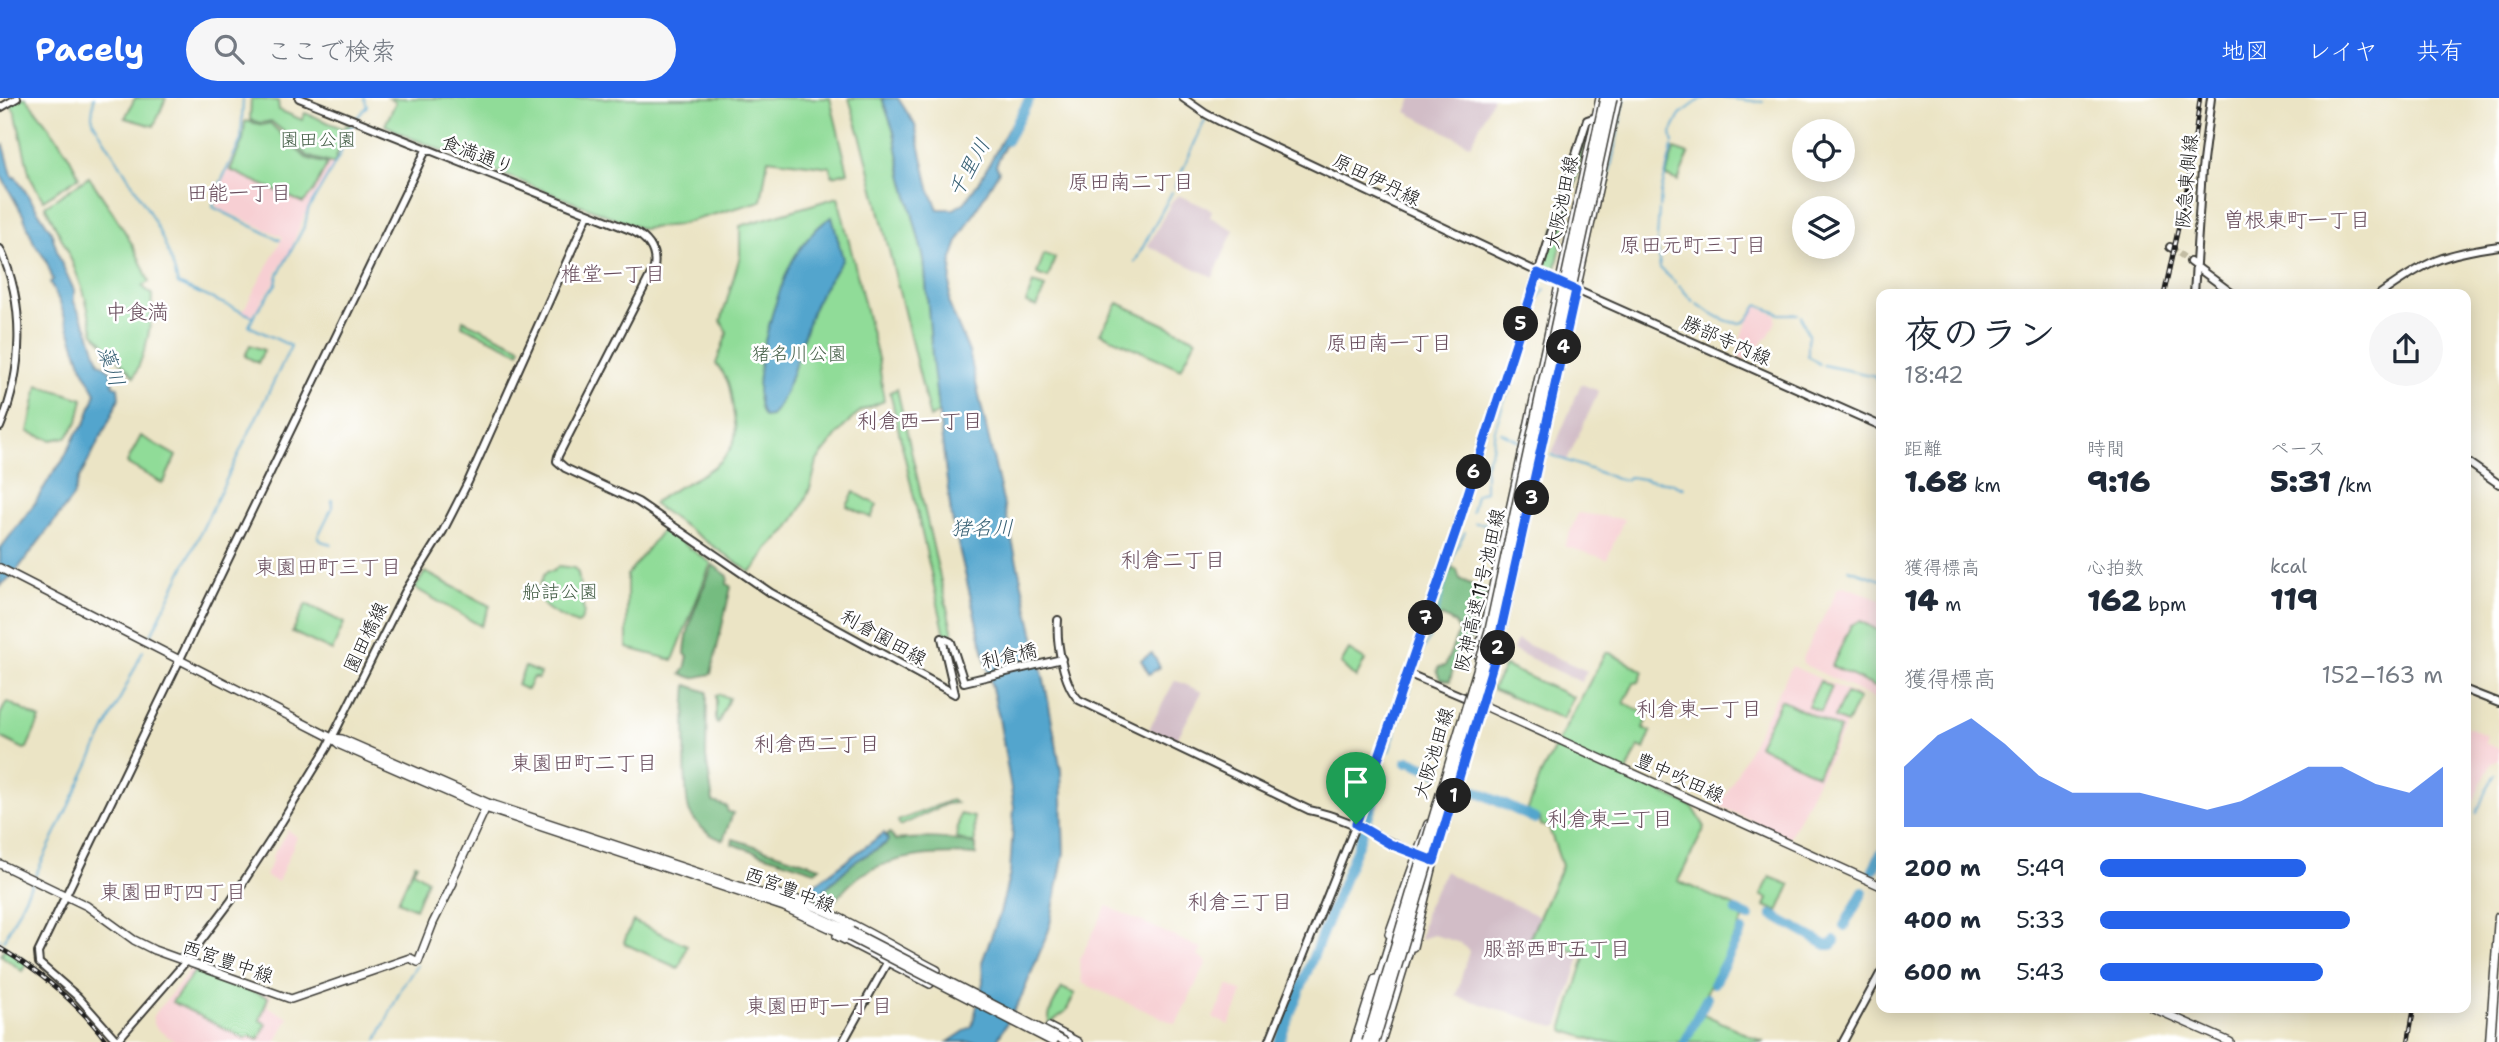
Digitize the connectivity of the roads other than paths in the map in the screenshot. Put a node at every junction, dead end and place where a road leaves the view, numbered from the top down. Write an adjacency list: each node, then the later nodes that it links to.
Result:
1 (18, 98): 7 (street)
2 (299, 98): 9 (street, 食満通り)
3 (1183, 98): 15 (street, 原田伊丹線)
4 (1603, 98): 8 (main road, 大阪池田線); 39 (highway, 阪神高速11号池田線, bridge)
5 (1615, 98): 20 (main road, 大阪池田線); 42 (highway, 阪神高速11号池田線, bridge)
6 (2211, 98): 14 (street, 阪急東側線)
7 (0, 108)
8 (1596, 117): 15 (street); 16 (main road, 大阪池田線)
9 (426, 150): 10 (street, 食満通り); 28 (street)
10 (588, 214): 25 (street, 食満通り); 36 (street, 園田橋線)
11 (2499, 246): 19 (street)
12 (0, 249): 22 (street)
13 (2190, 262): 14 (street)
14 (2196, 268): 17 (street, 阪急東側線); 18 (street)
15 (1538, 273): 16 (street, 原田伊丹線); 30 (street)
16 (1560, 283): 20 (street, 勝部寺内線); 33 (main road, 大阪池田線)
17 (2194, 289)
18 (2226, 289)
19 (2388, 289)
20 (1576, 290): 21 (street, 勝部寺内線); 35 (main road, 大阪池田線)
21 (1876, 424)
22 (0, 427)
23 (2471, 464): 24 (street)
24 (2499, 484)
25 (707, 549): 31 (street, 利倉園田線)
26 (0, 568): 28 (main road, 西宮豊中線)
27 (1058, 620): 29 (street)
28 (180, 660): 36 (main road, 西宮豊中線); 45 (street)
29 (1059, 660): 31 (street, 利倉橋); 38 (street)
30 (1407, 673): 33 (street); 38 (street)
31 (964, 682)
32 (2471, 692): 34 (street)
33 (1466, 698): 35 (main road, 豊中吹田線); 39 (main road, 大阪池田線)
34 (2499, 703)
35 (1482, 705): 40 (main road, 大阪池田線); 43 (main road, 豊中吹田線)
36 (332, 738): 37 (main road, 西宮豊中線); 50 (street, 園田橋線)
37 (486, 805): 44 (main road, 西宮豊中線); 46 (main road, 西宮豊中線); 50 (main road, 西宮豊中線)
38 (1358, 825): 39 (street); 62 (street)
39 (1422, 852): 40 (street); 63 (highway, bridge); 63 (main road, 大阪池田線); 64 (highway, 阪神高速11号池田線, bridge)
40 (1434, 861): 66 (main road, 大阪池田線)
41 (0, 864): 45 (main road, 西宮豊中線)
42 (1425, 873): 65 (highway, 阪神高速11号池田線, bridge); 66 (highway, bridge)
43 (1876, 884)
44 (738, 885): 48 (main road, 西宮豊中線); 49 (main road)
45 (66, 896): 50 (main road, 西宮豊中線); 57 (street)
46 (752, 897): 48 (main road, 西宮豊中線); 51 (main road)
47 (2499, 917): 69 (highway)
48 (850, 934): 59 (main road, 西宮豊中線, bridge); 60 (main road, 西宮豊中線, bridge)
49 (896, 949): 51 (street); 52 (main road)
50 (186, 962): 57 (street, 園田橋線)
51 (888, 962): 54 (main road); 58 (street)
52 (937, 970)
53 (1876, 981): 67 (street)
54 (930, 984)
55 (2164, 1013): 68 (main road)
56 (1049, 1027): 61 (main road)
57 (117, 1042)
58 (843, 1042)
59 (1053, 1042)
60 (1066, 1042)
61 (1078, 1042)
62 (1269, 1042)
63 (1357, 1042)
64 (1367, 1042)
65 (1374, 1042)
66 (1382, 1042)
67 (1843, 1042)
68 (2230, 1042)
69 (2490, 1042)

